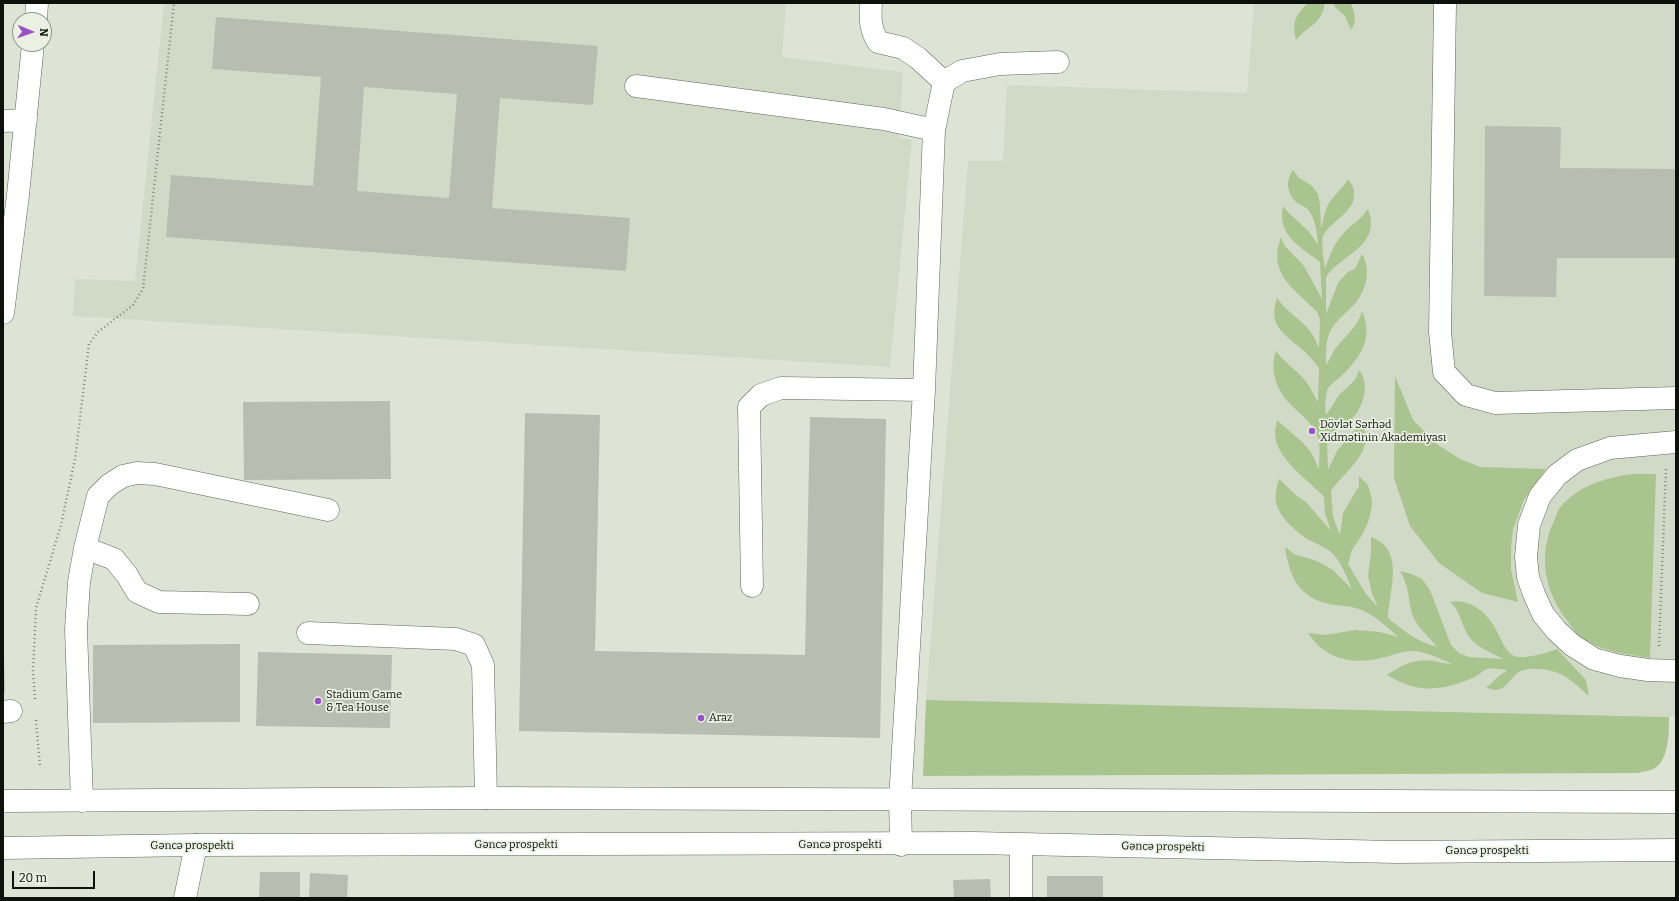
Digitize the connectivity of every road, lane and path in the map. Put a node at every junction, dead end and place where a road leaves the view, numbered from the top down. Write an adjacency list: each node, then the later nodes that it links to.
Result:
1 (174, 3): 24 (path)
2 (871, 3): 6 (main road)
3 (1444, 3): 14 (main road)
4 (32, 52): 8 (main road)
5 (1058, 62): 6 (main road)
6 (944, 82): 10 (main road)
7 (636, 86): 10 (main road)
8 (26, 120): 9 (main road); 11 (main road)
9 (3, 121)
10 (934, 130): 13 (main road)
11 (10, 195): 12 (main road)
12 (3, 313)
13 (924, 390): 19 (main road); 28 (main road)
14 (1676, 398)
15 (1676, 442): 23 (main road)
16 (1666, 466): 22 (path)
17 (328, 510): 18 (main road)
18 (85, 548): 20 (main road); 30 (main road)
19 (752, 586)
20 (248, 604)
21 (308, 633): 27 (main road)
22 (1658, 653)
23 (1676, 671)
24 (35, 700)
25 (35, 714): 26 (path)
26 (40, 766)
27 (486, 798): 28 (main road); 30 (main road)
28 (900, 800): 31 (main road); 33 (main road)
29 (3, 801): 30 (main road)
30 (82, 801)
31 (1676, 802)
32 (196, 845): 33 (main road, Gəncə prospekti); 35 (main road, Gəncə prospekti); 37 (main road)
33 (901, 845): 34 (main road, Gəncə prospekti)
34 (1021, 845): 36 (main road, Gəncə prospekti); 38 (main road)
35 (3, 848)
36 (1676, 850)
37 (185, 898)
38 (1021, 898)

